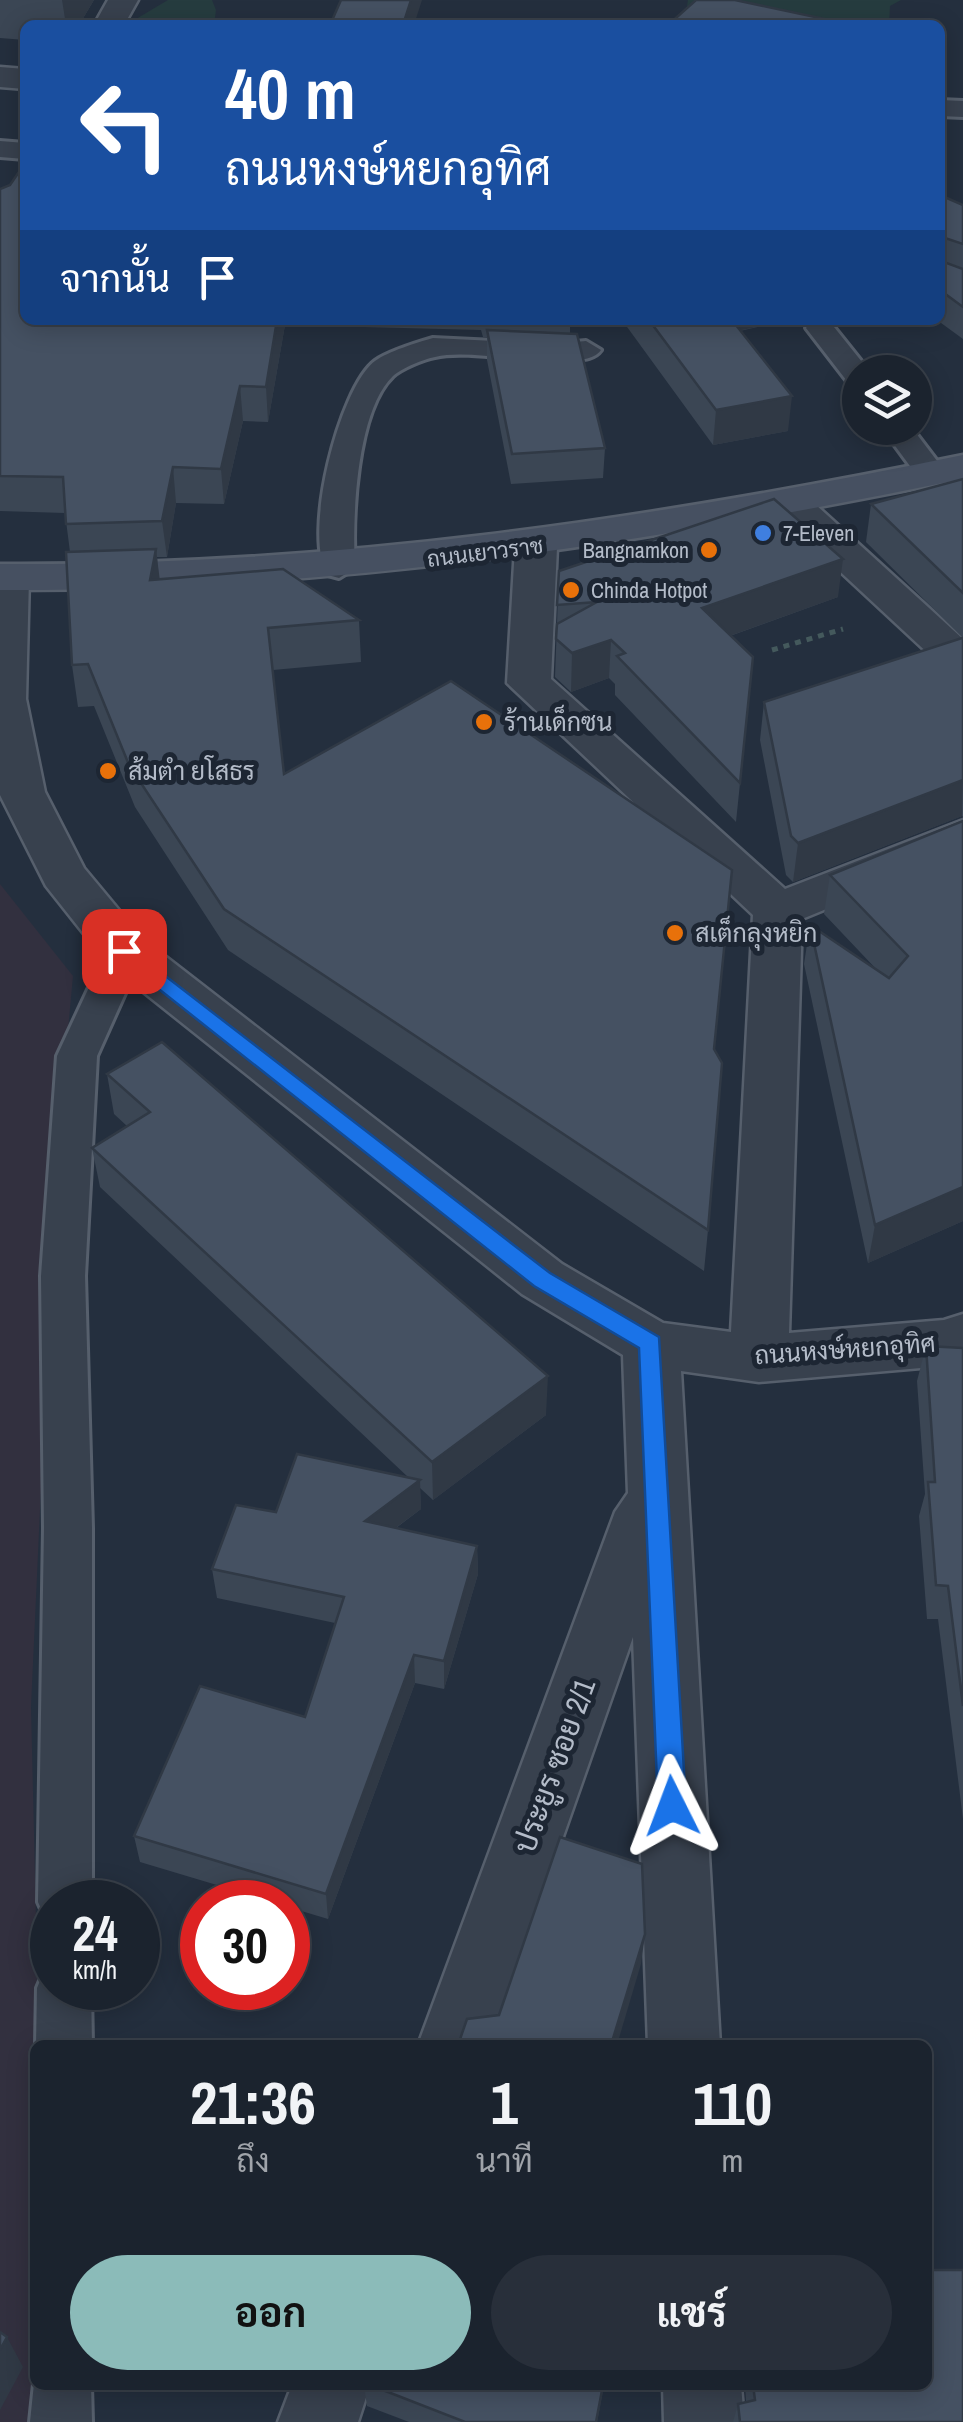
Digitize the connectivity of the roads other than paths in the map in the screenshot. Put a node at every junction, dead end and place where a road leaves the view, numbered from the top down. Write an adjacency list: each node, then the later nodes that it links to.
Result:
1 (820, 328): 3 (lane)
2 (586, 350): 8 (lane)
3 (842, 356)
4 (917, 445): 5 (lane)
5 (948, 471): 6 (main road, ถนนเยาวราช)
6 (790, 503): 7 (main road, ถนนเยาวราช); 10 (street)
7 (536, 547): 8 (main road, ถนนเยาวราช); 12 (street)
8 (339, 568): 9 (main road, ถนนเยาวราช)
9 (4, 577): 13 (street, ถนนหงษ์หยกอุทิศ)
10 (959, 653)
11 (963, 835): 12 (street)
12 (778, 910): 16 (street)
13 (124, 951): 15 (street, ถนนหงษ์หยกอุทิศ); 18 (lane)
14 (963, 1337): 16 (street, ถนนหงษ์หยกอุทิศ)
15 (650, 1344): 16 (street, ถนนหงษ์หยกอุทิศ); 17 (street)
16 (759, 1359)
17 (655, 1486): 21 (street, ประยูร ซอย 2/1); 22 (street)
18 (65, 1880)
19 (64, 2010): 20 (lane)
20 (64, 2040)
21 (456, 2040)
22 (684, 2040)
23 (61, 2390): 26 (lane)
24 (329, 2390): 27 (street)
25 (702, 2390): 28 (street)
26 (61, 2422)
27 (318, 2422)
28 (704, 2422)

